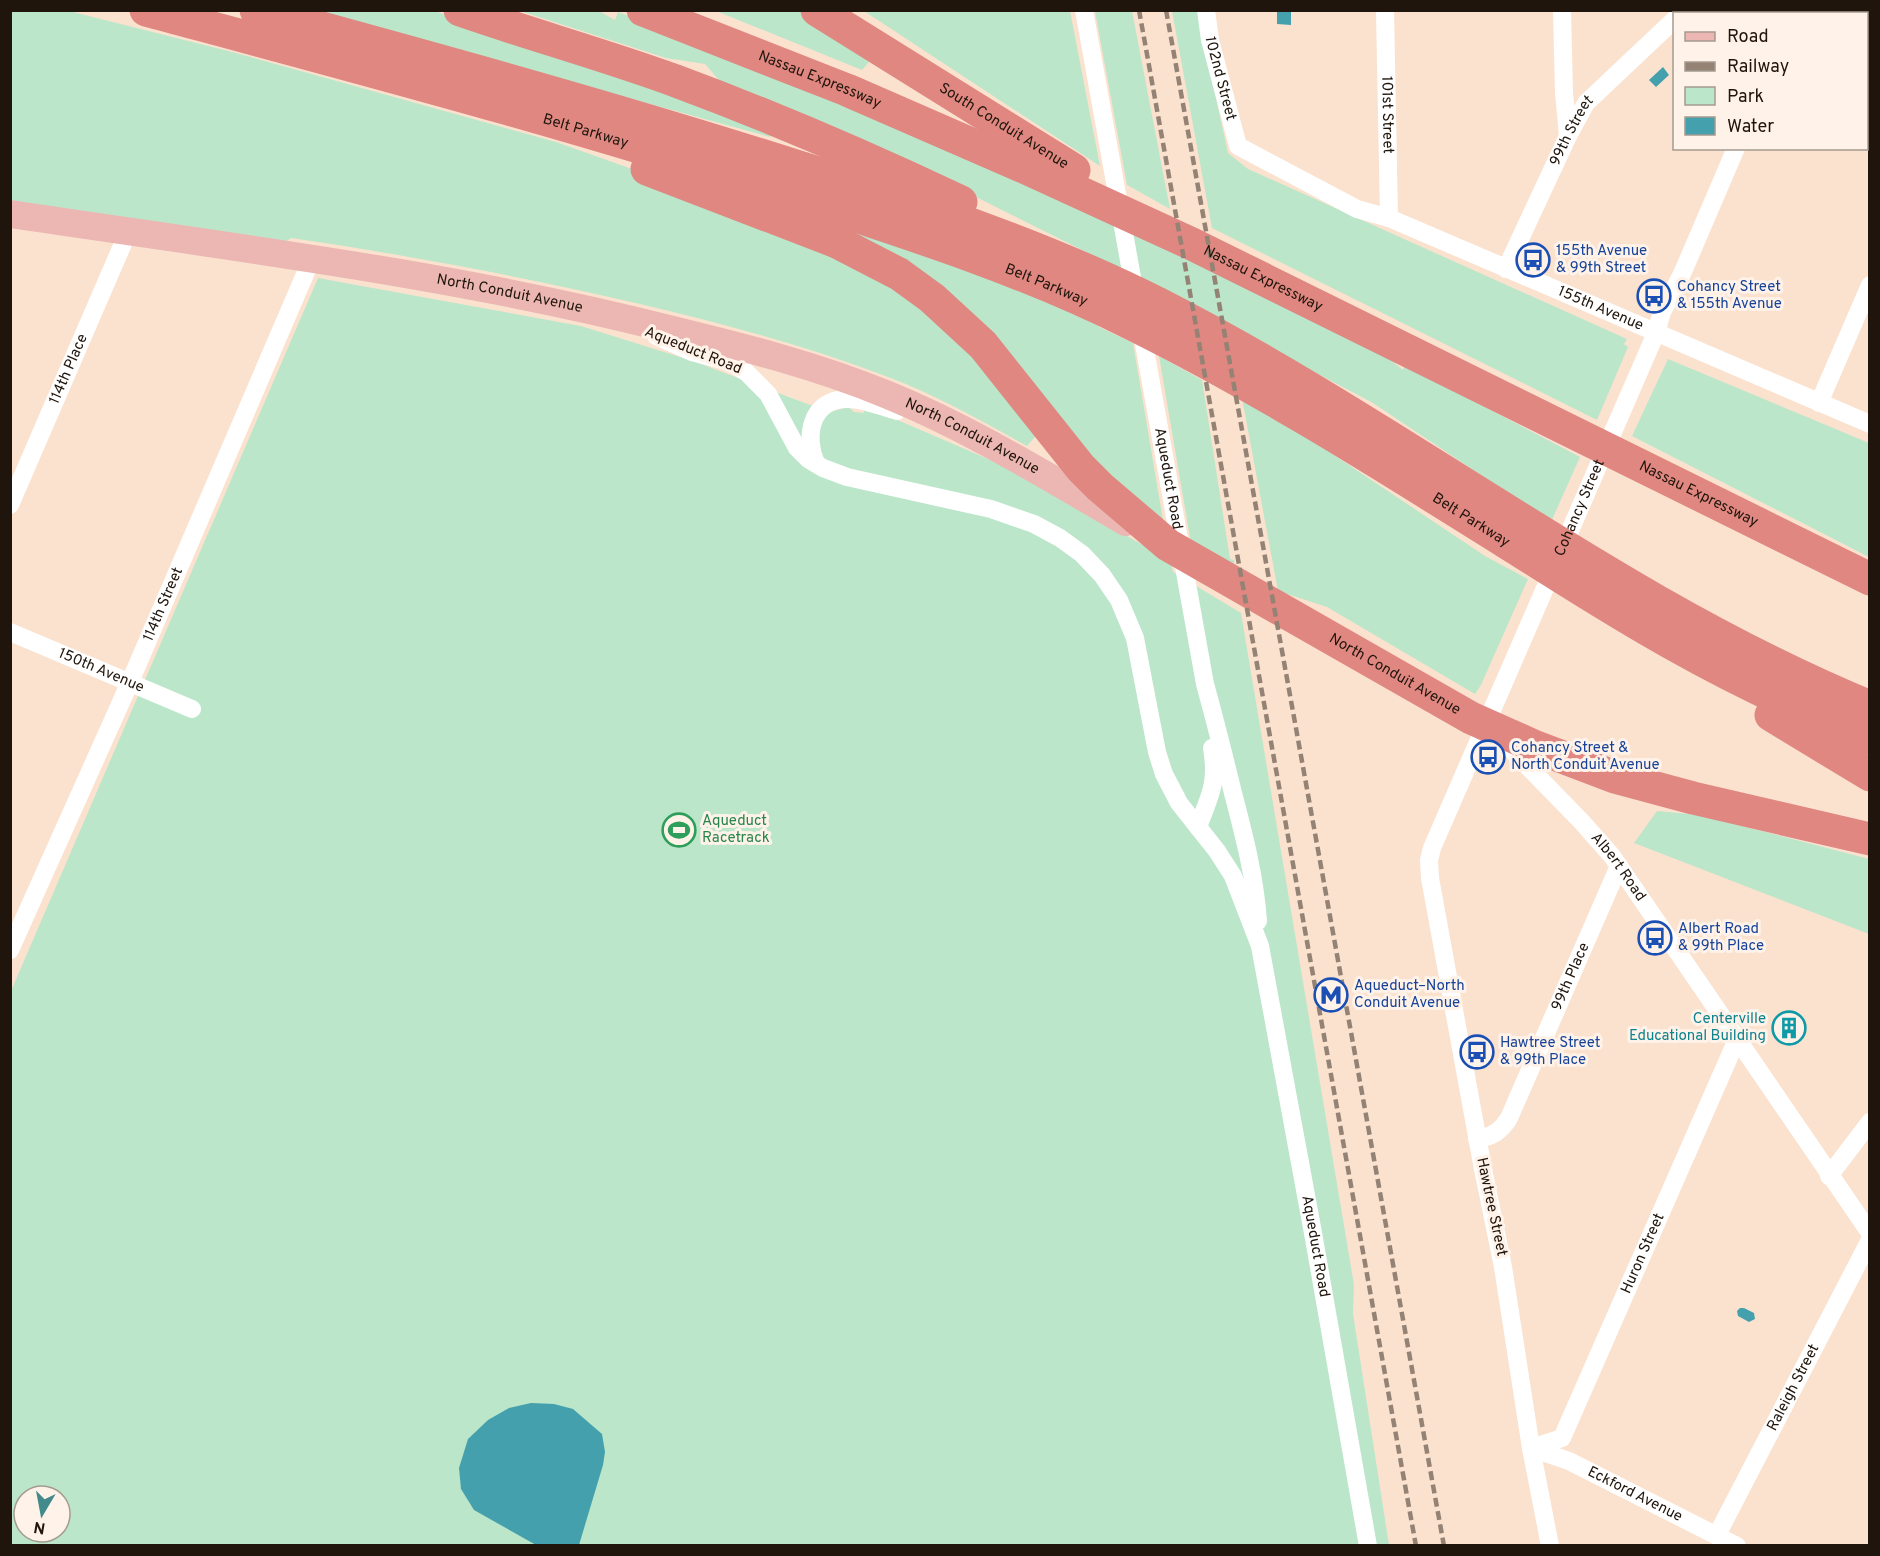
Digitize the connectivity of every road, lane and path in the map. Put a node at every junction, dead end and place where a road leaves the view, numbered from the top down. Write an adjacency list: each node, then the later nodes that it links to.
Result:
1 (146, 10): 11 (highway, Belt Parkway)
2 (256, 10): 21 (highway, Belt Parkway)
3 (460, 10): 21 (highway)
4 (643, 10): 18 (highway, Nassau Expressway)
5 (817, 10): 18 (highway, South Conduit Avenue)
6 (1084, 10): 30 (street, Aqueduct Road)
7 (1206, 10): 13 (street, 102nd Street)
8 (1385, 10): 16 (street, 101st Street)
9 (1562, 10): 12 (street)
10 (1673, 21): 12 (street, 99th Street)
11 (467, 97): 30 (highway); 32 (highway, Belt Parkway)
12 (1568, 136): 20 (street, 99th Street)
13 (1238, 146): 16 (street, 155th Avenue)
14 (1735, 150): 24 (street, Cohancy Street)
15 (10, 214): 17 (main road, North Conduit Avenue)
16 (1389, 218): 20 (street, 155th Avenue)
17 (128, 232): 19 (main road, North Conduit Avenue); 29 (street, 114th Place)
18 (1192, 244): 31 (highway, Nassau Expressway)
19 (312, 258): 23 (main road, North Conduit Avenue); 34 (street, 114th Street)
20 (1506, 269): 24 (street, 155th Avenue)
21 (1084, 270): 36 (highway, Belt Parkway)
22 (1869, 285): 25 (street)
23 (599, 311): 27 (main road, North Conduit Avenue); 28 (street, Aqueduct Road)
24 (1656, 333): 25 (street, 155th Avenue); 38 (street, Cohancy Street)
25 (1819, 403): 26 (street, 155th Avenue)
26 (1869, 424)
27 (964, 430): 28 (street); 30 (main road, North Conduit Avenue)
28 (816, 463): 41 (street, Aqueduct Road)
29 (10, 505)
30 (1172, 536): 35 (street, Aqueduct Road); 38 (highway, North Conduit Avenue)
31 (1869, 579)
32 (1649, 631): 39 (highway, Belt Parkway); 40 (highway)
33 (10, 632): 34 (street, 150th Avenue)
34 (130, 682): 37 (street, 150th Avenue); 46 (street, 114th Street)
35 (1205, 684): 41 (street); 45 (street, Aqueduct Road)
36 (1867, 705)
37 (192, 709)
38 (1486, 726): 42 (highway, North Conduit Avenue); 43 (street, Albert Road); 44 (street, Cohancy Street)
39 (1869, 738)
40 (1869, 775)
41 (1198, 827): 45 (street, Aqueduct Road)
42 (1869, 839)
43 (1619, 866): 47 (street, Albert Road); 49 (street, 99th Place)
44 (1429, 869): 49 (street, Hawtree Street)
45 (1260, 946): 55 (street, Aqueduct Road)
46 (10, 950)
47 (1738, 1037): 50 (street, Albert Road); 53 (street, Huron Street)
48 (1869, 1122): 50 (street)
49 (1477, 1140): 53 (street, Hawtree Street)
50 (1829, 1176): 51 (street, Albert Road)
51 (1869, 1233)
52 (1869, 1240): 54 (street, Raleigh Street)
53 (1531, 1448): 54 (street, Eckford Avenue); 56 (street, Hawtree Street)
54 (1717, 1535): 57 (street, Eckford Avenue)
55 (1368, 1545)
56 (1550, 1545)
57 (1737, 1545)

